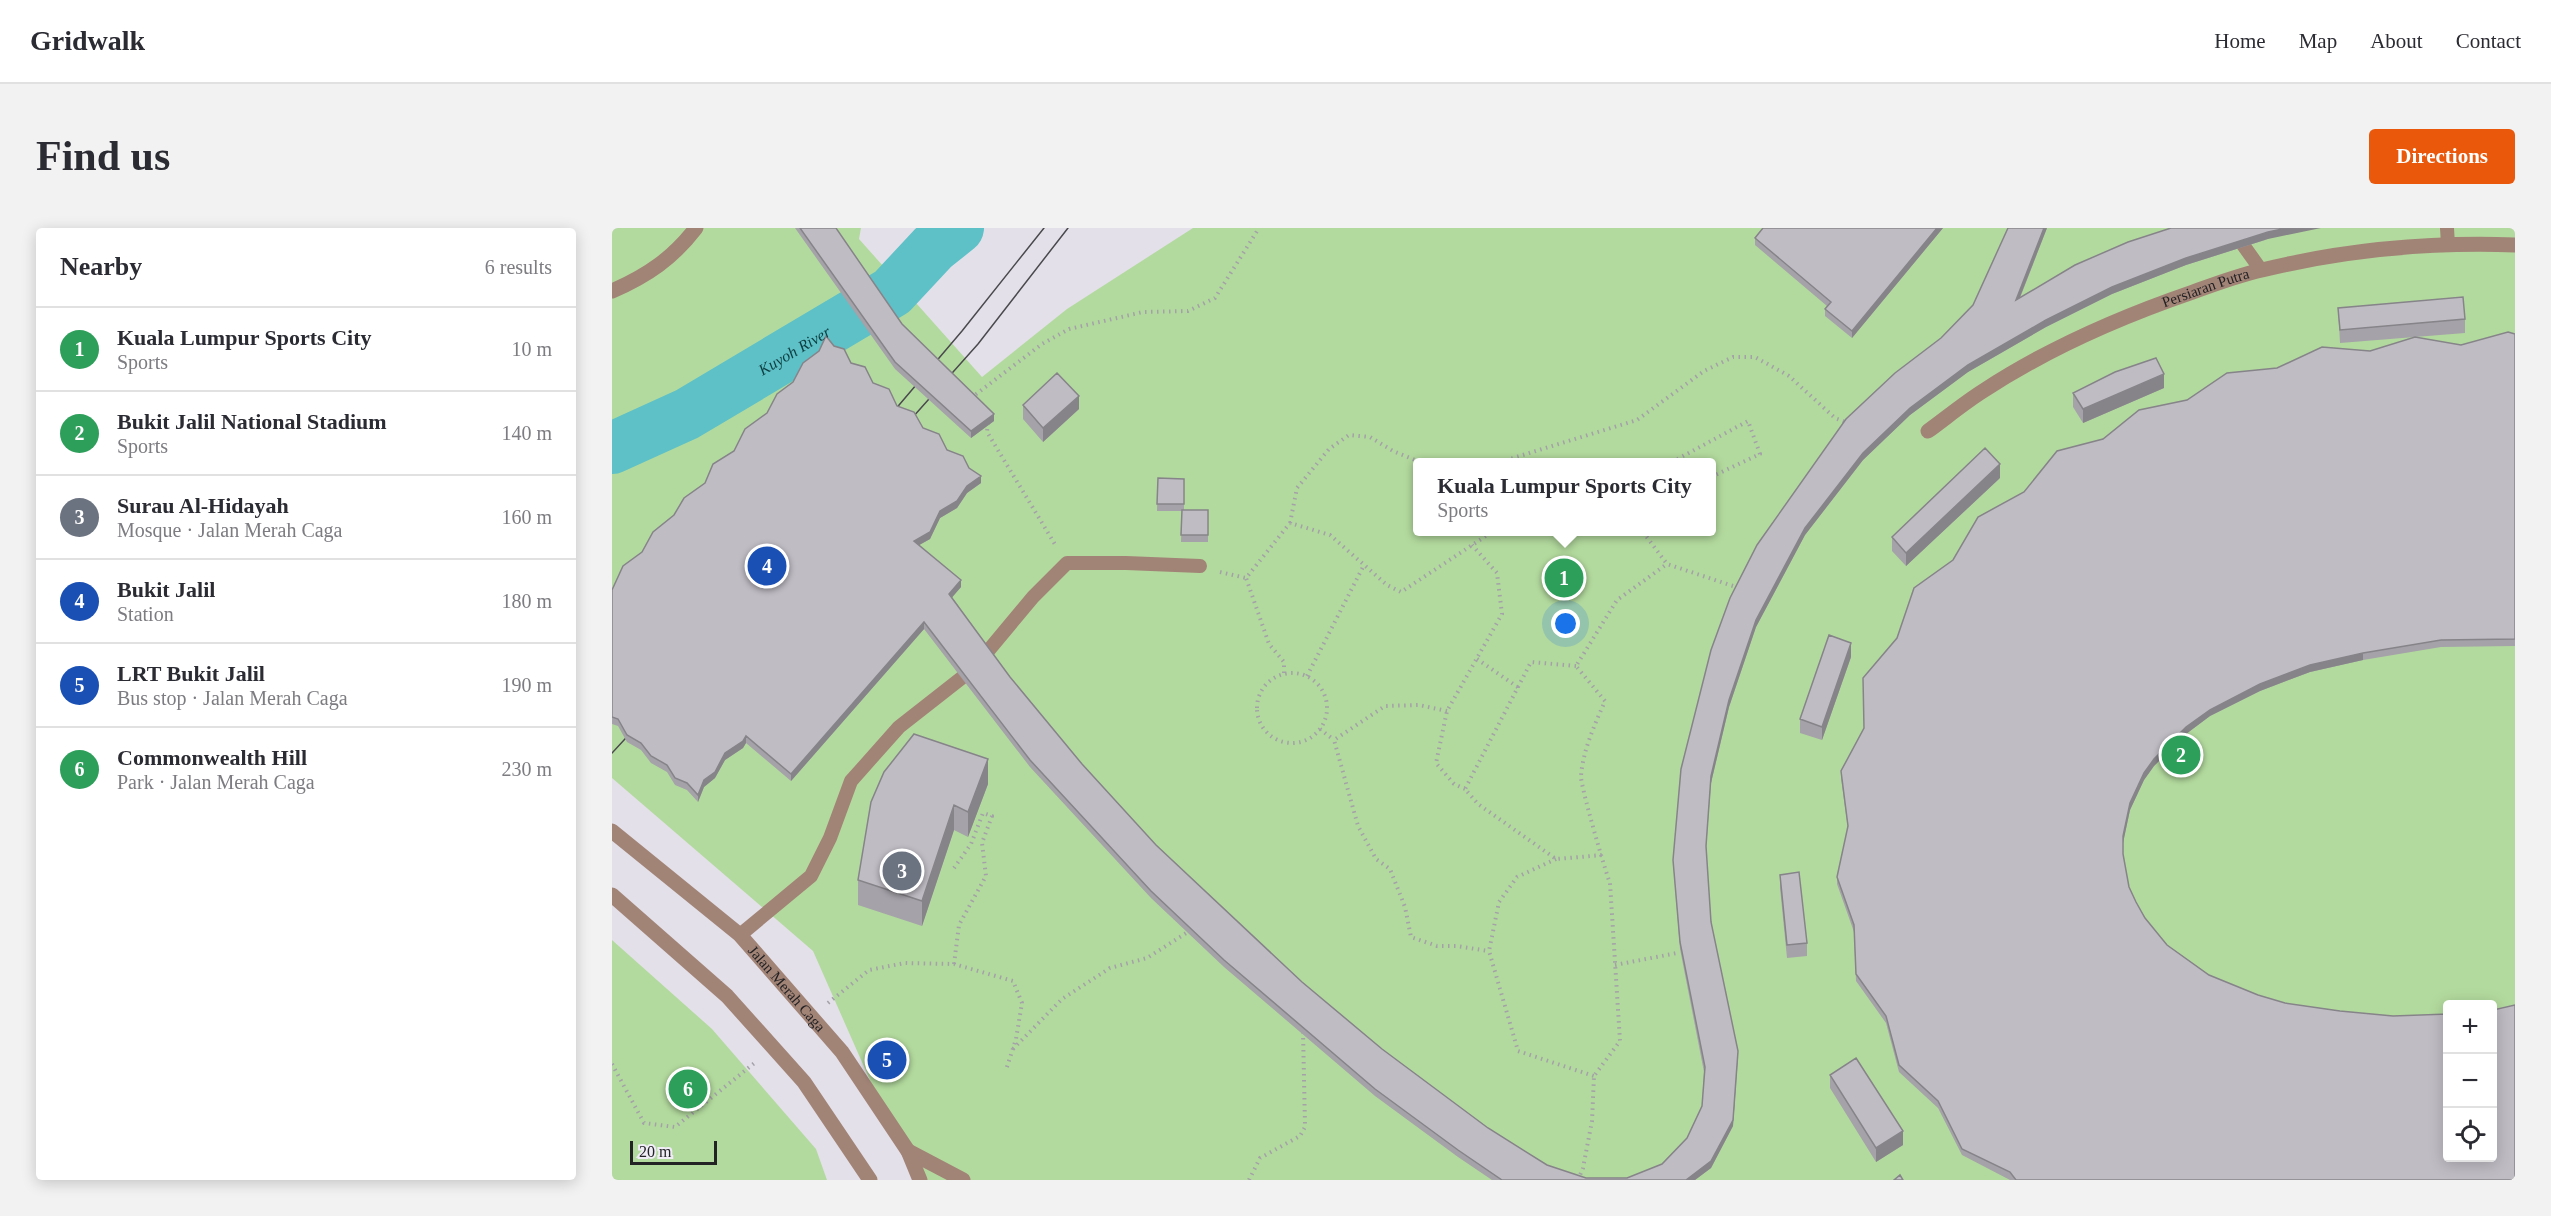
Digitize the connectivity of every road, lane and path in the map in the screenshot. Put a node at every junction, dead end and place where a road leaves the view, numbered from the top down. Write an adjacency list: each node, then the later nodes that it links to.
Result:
1 (696, 228): 8 (street)
2 (1259, 228): 9 (path)
3 (2231, 228): 7 (lane)
4 (2447, 228): 5 (lane)
5 (2448, 245): 6 (street, Persiaran Putra); 7 (street, Persiaran Putra)
6 (2515, 245)
7 (2261, 270): 12 (street, Persiaran Putra)
8 (612, 291)
9 (976, 407)
10 (982, 415): 21 (path)
11 (1851, 424): 13 (path)
12 (1928, 431)
13 (1513, 458)
14 (1679, 458): 16 (path)
15 (1413, 459): 17 (path)
16 (1716, 475)
17 (1290, 523): 23 (path); 25 (path)
18 (1485, 536): 20 (path)
19 (1647, 536): 22 (path)
20 (1472, 545): 23 (path); 27 (path)
21 (1067, 563): 24 (lane); 42 (lane)
22 (1667, 564): 26 (path); 28 (path)
23 (1364, 565): 30 (path)
24 (1200, 566): 25 (path)
25 (1246, 578): 29 (path)
26 (1743, 590)
27 (1477, 659): 31 (path); 32 (path)
28 (1576, 666): 31 (path); 37 (path)
29 (1284, 673): 30 (path); 33 (path)
30 (1307, 676): 33 (path)
31 (1519, 688): 35 (path)
32 (1447, 711): 34 (path); 35 (path)
33 (1320, 729): 34 (path)
34 (1334, 740): 43 (path)
35 (1465, 789): 38 (path)
36 (612, 831): 42 (street, Jalan Merah Caga)
37 (1603, 855): 38 (path); 46 (path)
38 (1556, 859): 43 (path)
39 (954, 868): 45 (path)
40 (612, 895): 55 (street)
41 (1193, 929): 49 (path)
42 (740, 935): 54 (street, Jalan Merah Caga)
43 (1489, 951): 53 (path)
44 (1677, 953): 46 (path)
45 (954, 964): 47 (path); 49 (path)
46 (1615, 965): 53 (path)
47 (869, 970)
48 (1302, 1025): 58 (path)
49 (1012, 1049): 51 (path)
50 (612, 1064): 52 (path)
51 (1006, 1070)
52 (742, 1073)
53 (1594, 1076): 59 (path)
54 (908, 1151): 56 (street, Jalan Merah Caga); 57 (street)
55 (870, 1180)
56 (920, 1180)
57 (963, 1180)
58 (1249, 1180)
59 (1578, 1180)

